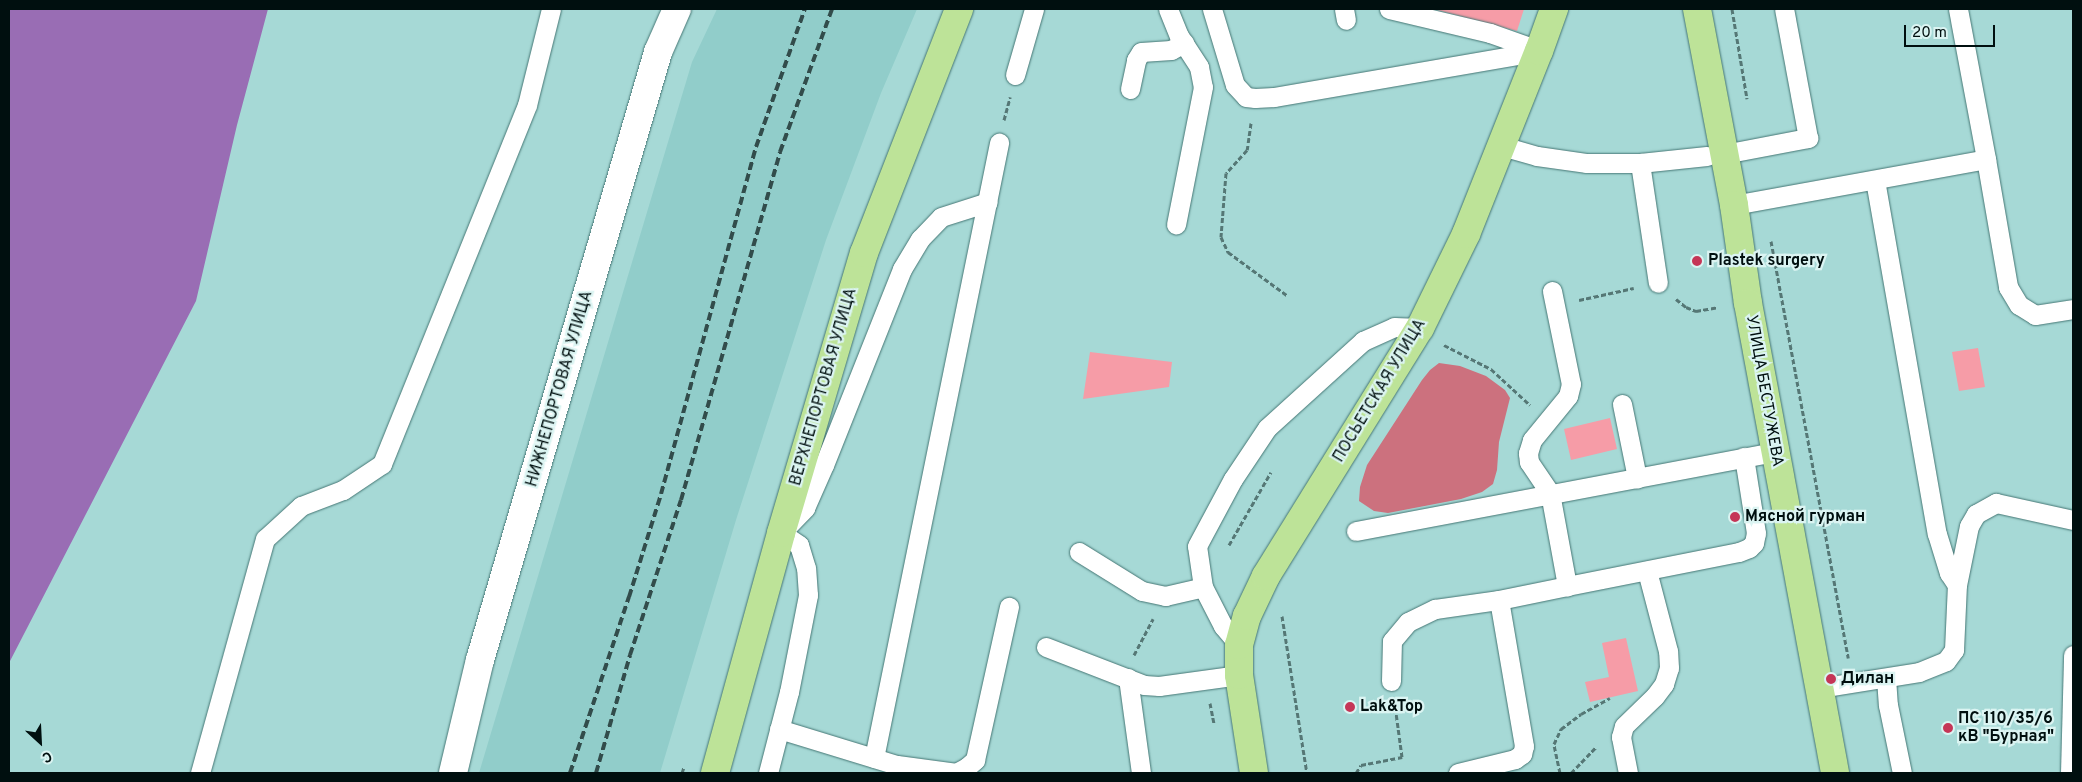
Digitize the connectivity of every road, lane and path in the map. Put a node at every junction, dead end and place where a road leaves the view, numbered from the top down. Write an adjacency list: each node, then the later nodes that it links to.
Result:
1 (551, 9): 65 (lane)
2 (677, 9): 66 (street, НИЖНЕПОРТОВАЯ УЛИЦА)
3 (959, 9): 43 (main road, ВЕРХНЕПОРТОВАЯ УЛИЦА)
4 (1034, 9): 15 (lane)
5 (1168, 9): 13 (lane)
6 (1212, 9): 17 (lane)
7 (1388, 9): 14 (lane)
8 (1554, 9): 14 (main road, ПОСЬЕТСКАЯ УЛИЦА)
9 (1697, 9): 21 (main road, УЛИЦА БЕСТУЖЕВА)
10 (1732, 9): 18 (path)
11 (1784, 9): 21 (lane)
12 (1958, 9): 22 (lane)
13 (1184, 43): 16 (lane); 28 (lane)
14 (1539, 50): 17 (lane); 20 (main road, ПОСЬЕТСКАЯ УЛИЦА)
15 (1015, 75)
16 (1130, 89)
17 (1255, 98): 30 (path)
18 (1747, 102)
19 (999, 144): 26 (lane)
20 (1502, 146): 23 (lane); 34 (main road, ПОСЬЕТСКАЯ УЛИЦА)
21 (1716, 155): 23 (lane); 27 (main road, УЛИЦА БЕСТУЖЕВА)
22 (1986, 159): 24 (lane); 33 (lane)
23 (1640, 163): 29 (lane)
24 (1875, 180): 25 (lane); 46 (lane)
25 (1764, 201): 27 (lane); 59 (path)
26 (988, 202): 43 (lane); 63 (lane)
27 (1734, 205): 32 (main road, УЛИЦА БЕСТУЖЕВА)
28 (1176, 224)
29 (1658, 283): 31 (path); 32 (path)
30 (1288, 296)
31 (1554, 298): 36 (lane)
32 (1748, 303): 37 (main road, УЛИЦА БЕСТУЖЕВА)
33 (2073, 308)
34 (1430, 335): 36 (path); 48 (lane); 52 (main road, ПОСЬЕТСКАЯ УЛИЦА)
35 (1622, 404): 39 (lane)
36 (1547, 421): 40 (lane)
37 (1775, 452): 38 (lane); 60 (main road, УЛИЦА БЕСТУЖЕВА)
38 (1744, 457): 39 (lane); 45 (lane)
39 (1637, 478): 40 (lane)
40 (1550, 493): 42 (lane); 47 (lane)
41 (2073, 520): 46 (lane)
42 (1356, 531)
43 (781, 533): 62 (lane); 67 (main road, ВЕРХНЕПОРТОВАЯ УЛИЦА)
44 (1080, 552): 48 (lane)
45 (1647, 571): 47 (lane); 74 (lane)
46 (1957, 585): 57 (lane)
47 (1567, 586): 49 (lane)
48 (1203, 587): 52 (lane)
49 (1499, 600): 58 (lane); 72 (lane)
50 (1010, 606): 64 (lane)
51 (1152, 620): 56 (path)
52 (1239, 645): 55 (main road, ПОСЬЕТСКАЯ УЛИЦА)
53 (1046, 647): 56 (lane)
54 (2073, 655): 77 (lane)
55 (1240, 674): 56 (lane); 70 (main road, ПОСЬЕТСКАЯ УЛИЦА)
56 (1126, 676): 69 (lane)
57 (1886, 678): 59 (lane); 76 (lane)
58 (1391, 681): 71 (path)
59 (1853, 683): 60 (lane)
60 (1819, 688): 75 (main road, УЛИЦА БЕСТУЖЕВА)
61 (1610, 698): 73 (path)
62 (779, 729): 63 (lane); 68 (lane)
63 (874, 758): 64 (lane)
64 (896, 769)
65 (200, 773)
66 (453, 773)
67 (714, 773)
68 (768, 773)
69 (1142, 773)
70 (1254, 773)
71 (1356, 773)
72 (1458, 773)
73 (1560, 773)
74 (1628, 773)
75 (1835, 773)
76 (1902, 773)
77 (2070, 773)

